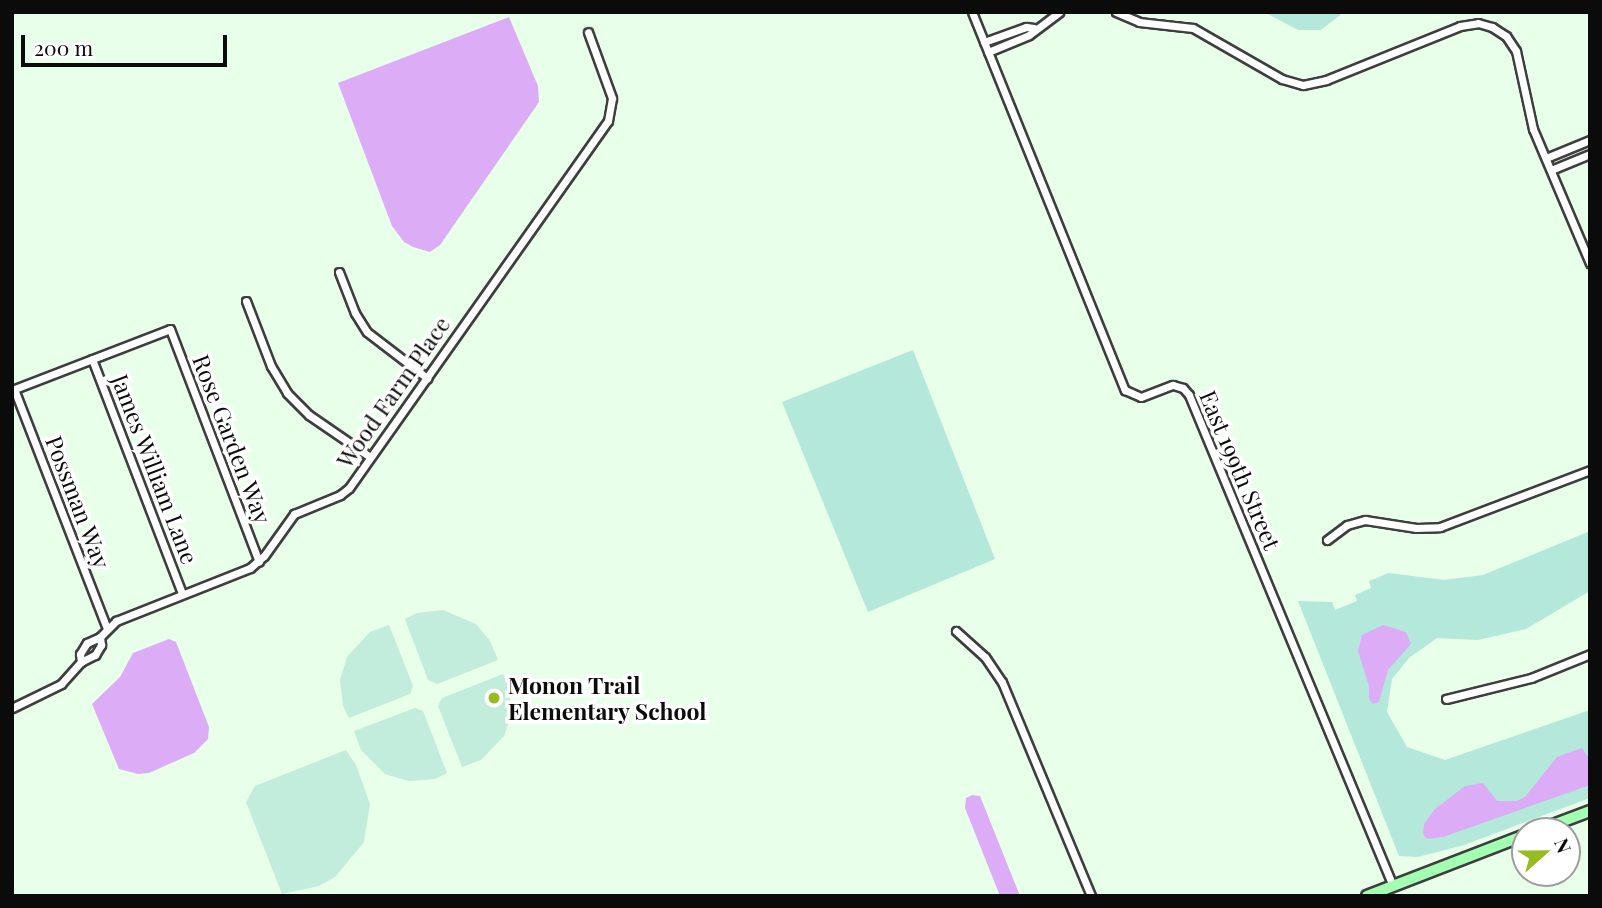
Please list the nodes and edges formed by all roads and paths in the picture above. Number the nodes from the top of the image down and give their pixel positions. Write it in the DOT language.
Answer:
graph roads {
  1 [pos="972,12"];
  2 [pos="1059,12"];
  3 [pos="1116,12"];
  4 [pos="1034,28"];
  5 [pos="588,32"];
  6 [pos="984,43"];
  7 [pos="988,52"];
  8 [pos="1590,140"];
  9 [pos="1590,154"];
  10 [pos="1546,158"];
  11 [pos="1551,170"];
  12 [pos="1590,263"];
  13 [pos="339,272"];
  14 [pos="246,301"];
  15 [pos="92,359"];
  16 [pos="427,378"];
  17 [pos="13,390"];
  18 [pos="370,457"];
  19 [pos="1590,470"];
  20 [pos="1327,540"];
  21 [pos="259,562"];
  22 [pos="181,593"];
  23 [pos="107,629"];
  24 [pos="956,631"];
  25 [pos="100,637"];
  26 [pos="1590,654"];
  27 [pos="81,662"];
  28 [pos="1446,699"];
  29 [pos="12,708"];
  30 [pos="1511,840"];
  31 [pos="1393,886"];
  32 [pos="1091,896"];
  33 [pos="1367,896"];
  1 -- 6 [label="street, East 199th Street"];
  2 -- 4 [label="street"];
  3 -- 10 [label="street"];
  4 -- 6 [label="street"];
  4 -- 7 [label="street"];
  5 -- 16 [label="street, Wood Farm Place"];
  6 -- 7 [label="street, East 199th Street"];
  7 -- 31 [label="street, East 199th Street"];
  8 -- 10 [label="street"];
  9 -- 11 [label="street"];
  10 -- 11 [label="street"];
  11 -- 12 [label="street"];
  13 -- 16 [label="street"];
  14 -- 18 [label="street"];
  15 -- 17 [label="street"];
  15 -- 21 [label="street, Rose Garden Way"];
  15 -- 22 [label="street, James William Lane"];
  16 -- 18 [label="street, Wood Farm Place"];
  17 -- 23 [label="street, Possman Way"];
  18 -- 21 [label="street, Wood Farm Place"];
  19 -- 20 [label="street"];
  21 -- 22 [label="street"];
  22 -- 23 [label="street"];
  23 -- 25 [label="street"];
  24 -- 32 [label="street"];
  25 -- 27 [label="street"];
  25 -- 27 [label="street"];
  26 -- 28 [label="street"];
  27 -- 29 [label="street"];
  30 -- 31 [label="street"];
  31 -- 33 [label="street"];
}
